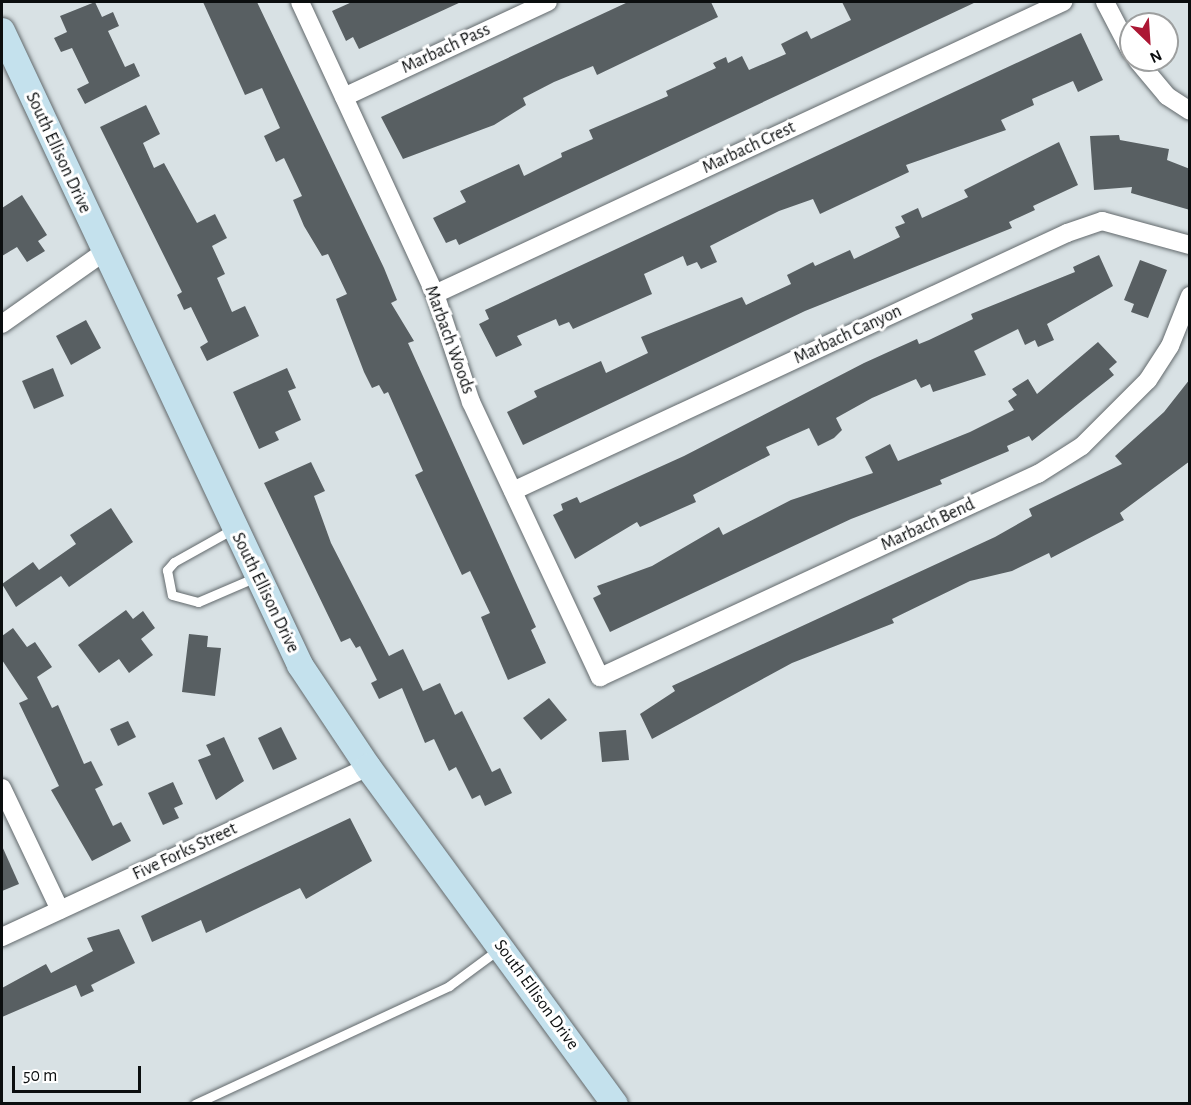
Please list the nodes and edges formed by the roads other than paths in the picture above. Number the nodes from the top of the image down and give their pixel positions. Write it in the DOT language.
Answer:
graph roads {
  1 [pos="300,2"];
  2 [pos="548,2"];
  3 [pos="1063,2"];
  4 [pos="1105,2"];
  5 [pos="1119,29"];
  6 [pos="2,31"];
  7 [pos="1147,72"];
  8 [pos="344,97"];
  9 [pos="1190,111"];
  10 [pos="1190,245"];
  11 [pos="104,252"];
  12 [pos="435,294"];
  13 [pos="1190,296"];
  14 [pos="2,324"];
  15 [pos="513,491"];
  16 [pos="233,529"];
  17 [pos="256,577"];
  18 [pos="600,677"];
  19 [pos="368,767"];
  20 [pos="2,788"];
  21 [pos="60,910"];
  22 [pos="2,937"];
  23 [pos="501,947"];
  24 [pos="195,1104"];
  25 [pos="615,1104"];
  1 -- 8 [label="street, Marbach Woods"];
  2 -- 8 [label="street, Marbach Pass"];
  3 -- 12 [label="street, Marbach Crest"];
  4 -- 5 [label="street"];
  6 -- 11 [label="street, South Ellison Drive"];
  7 -- 9 [label="street"];
  8 -- 12 [label="street, Marbach Woods"];
  10 -- 15 [label="street, Marbach Canyon"];
  11 -- 14 [label="street"];
  11 -- 16 [label="street, South Ellison Drive"];
  12 -- 15 [label="street, Marbach Woods"];
  13 -- 18 [label="street, Marbach Bend"];
  15 -- 18 [label="street, Marbach Woods"];
  16 -- 17 [label="street, South Ellison Drive"];
  16 -- 17 [label="lane"];
  17 -- 19 [label="street, South Ellison Drive"];
  19 -- 21 [label="street, Five Forks Street"];
  19 -- 23 [label="street, South Ellison Drive"];
  20 -- 21 [label="street"];
  21 -- 22 [label="street, Five Forks Street"];
  23 -- 24 [label="lane"];
  23 -- 25 [label="street, South Ellison Drive"];
}
